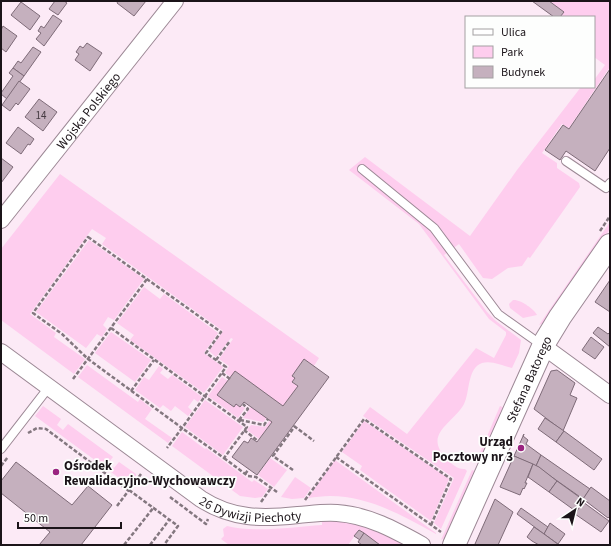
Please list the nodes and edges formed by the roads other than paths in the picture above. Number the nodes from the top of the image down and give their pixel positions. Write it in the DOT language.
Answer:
graph roads {
  1 [pos="175,1"];
  2 [pos="566,160"];
  3 [pos="362,169"];
  4 [pos="610,183"];
  5 [pos="1,220"];
  6 [pos="610,245"];
  7 [pos="543,346"];
  8 [pos="1,352"];
  9 [pos="49,387"];
  10 [pos="610,395"];
  11 [pos="1,449"];
  12 [pos="448,539"];
  13 [pos="422,545"];
  1 -- 5 [label="street, Wojska Polskiego"];
  2 -- 4 [label="lane"];
  3 -- 7 [label="lane"];
  6 -- 7 [label="street, Stefana Batorego"];
  7 -- 10 [label="street"];
  7 -- 12 [label="street, Stefana Batorego"];
  8 -- 9 [label="street, 26 Dywizji Piechoty"];
  9 -- 11 [label="lane"];
  9 -- 13 [label="street, 26 Dywizji Piechoty"];
}
